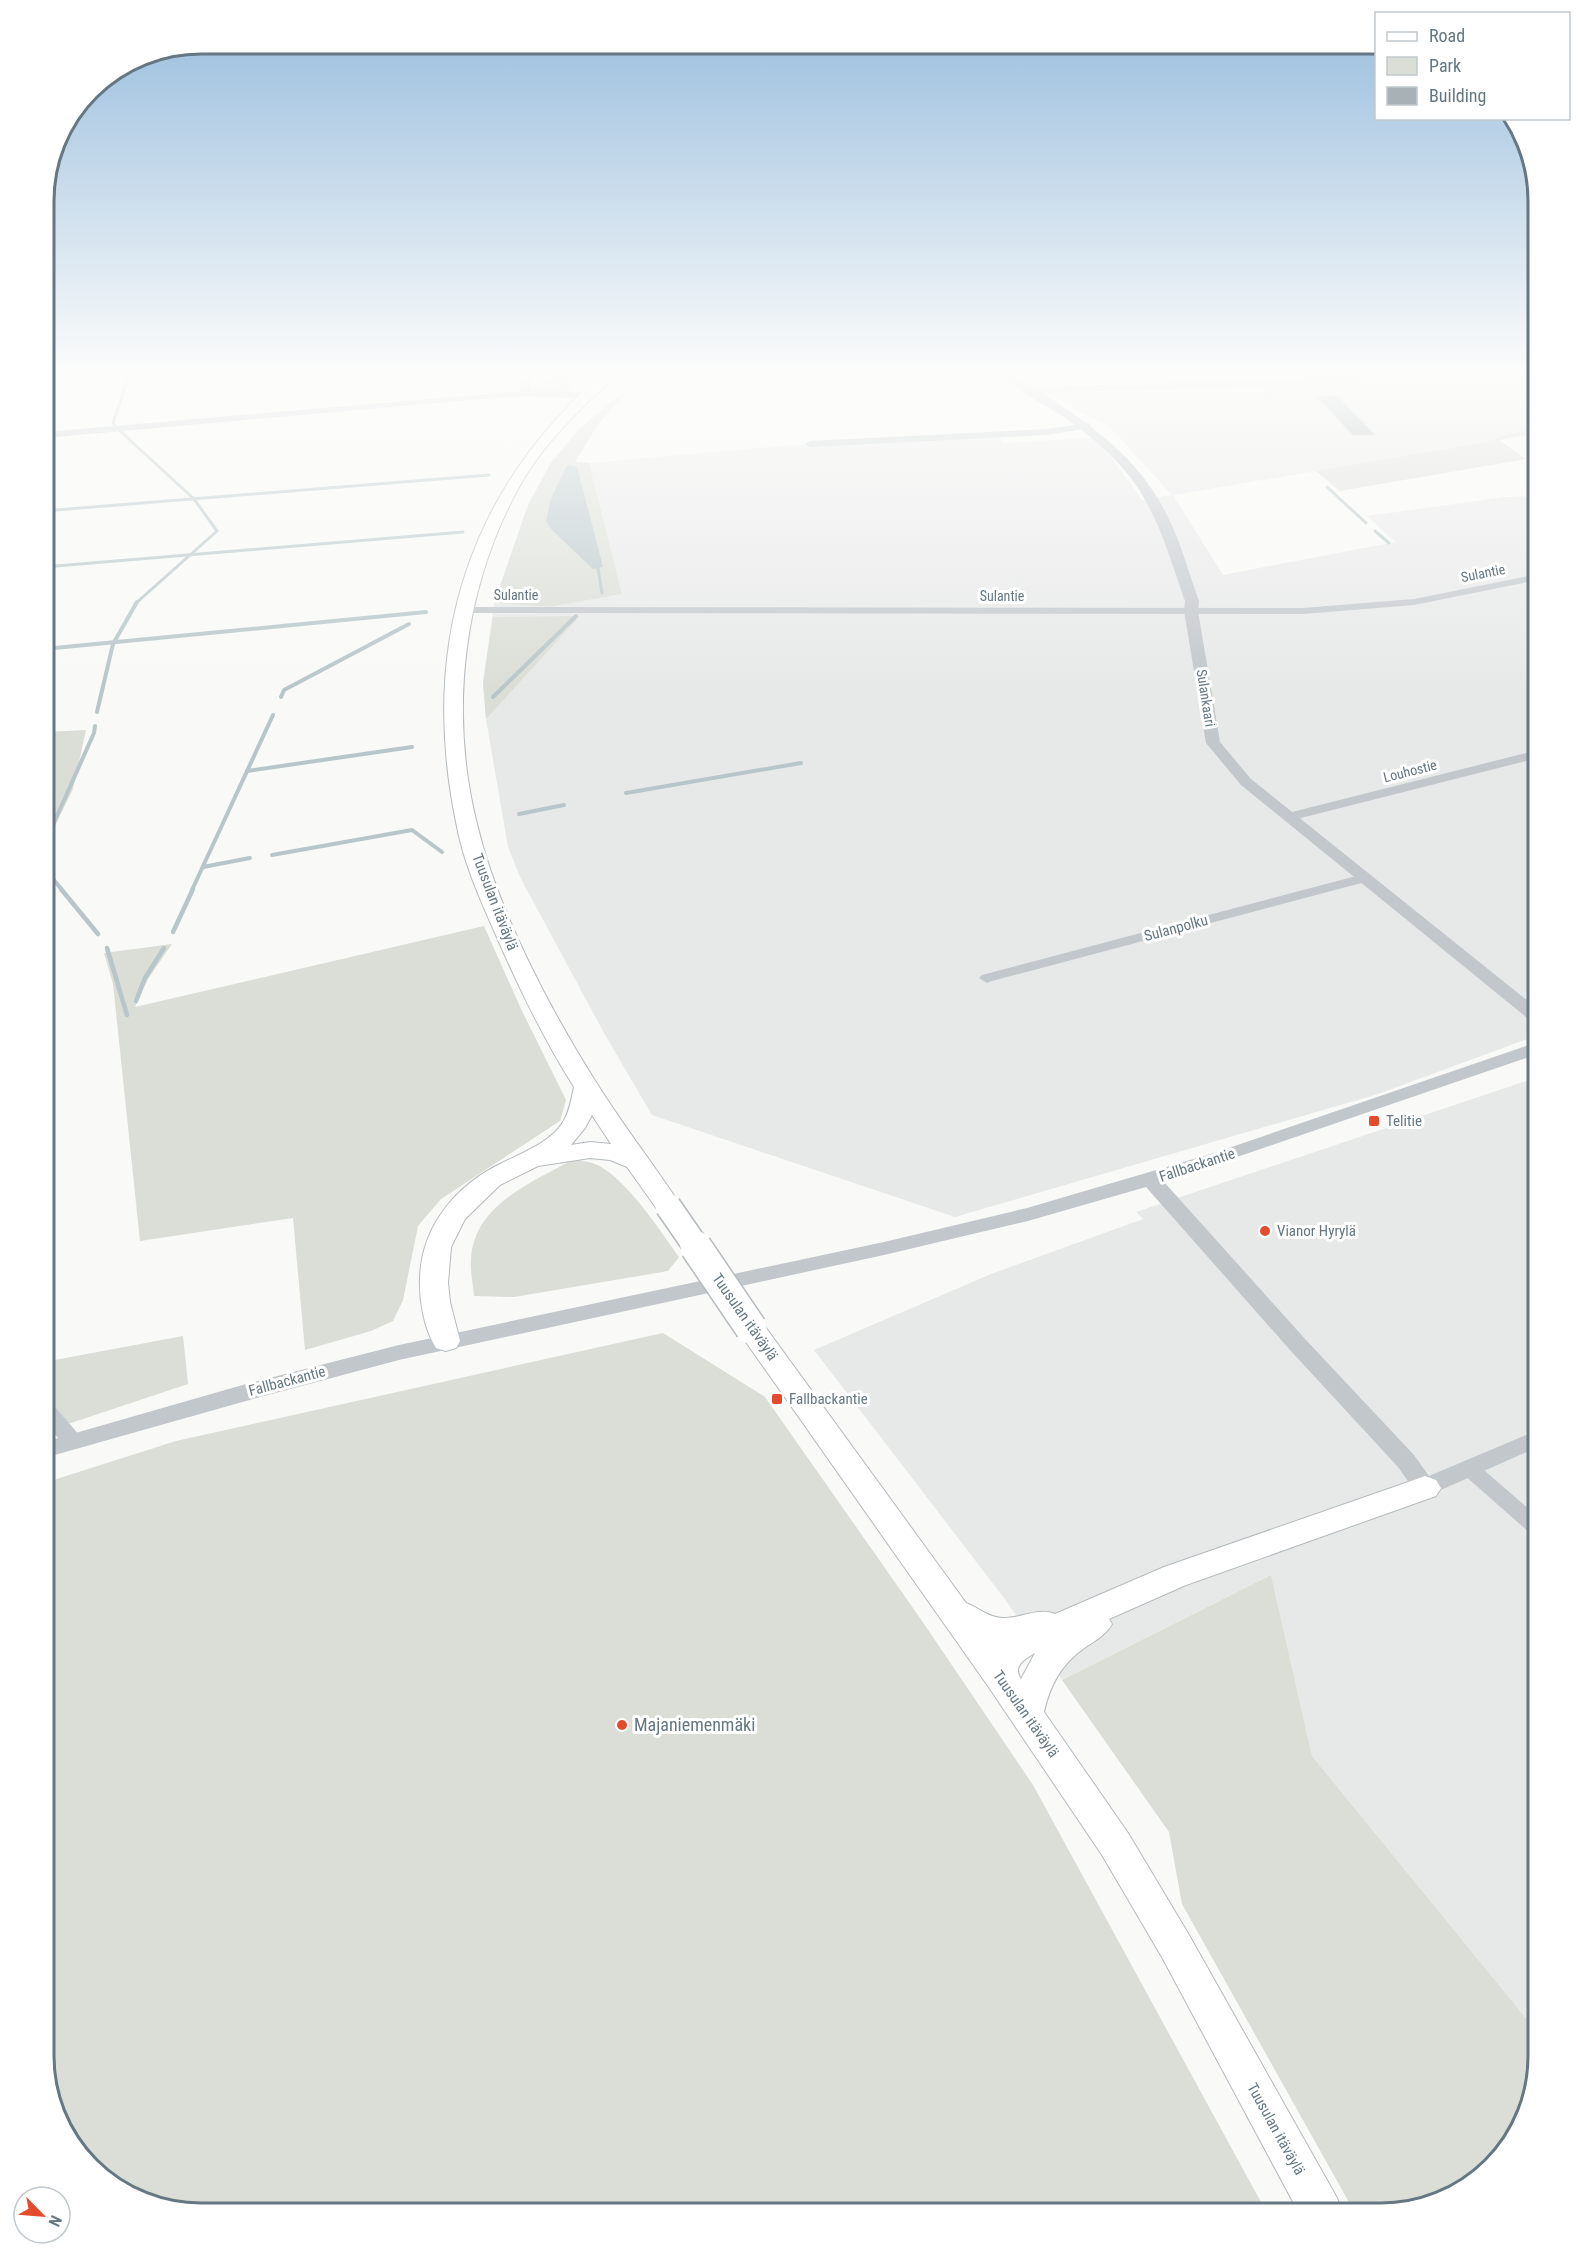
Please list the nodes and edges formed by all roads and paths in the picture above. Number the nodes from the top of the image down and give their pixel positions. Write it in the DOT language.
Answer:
graph roads {
  1 [pos="515,480"];
  2 [pos="1137,480"];
  3 [pos="1528,579"];
  4 [pos="463,610"];
  5 [pos="1191,611"];
  6 [pos="1528,757"];
  7 [pos="1289,817"];
  8 [pos="1364,878"];
  9 [pos="987,978"];
  10 [pos="1528,1009"];
  11 [pos="1528,1052"];
  12 [pos="586,1087"];
  13 [pos="530,1161"];
  14 [pos="638,1162"];
  15 [pos="1151,1180"];
  16 [pos="446,1341"];
  17 [pos="54,1419"];
  18 [pos="73,1442"];
  19 [pos="1528,1443"];
  20 [pos="54,1447"];
  21 [pos="1470,1469"];
  22 [pos="1425,1488"];
  23 [pos="1528,1519"];
  24 [pos="1215,1562"];
  25 [pos="952,1609"];
  26 [pos="1000,1676"];
  27 [pos="1026,1714"];
  28 [pos="1316,2203"];
  1 -- 4 [label="main road, Tuusulan itäväylä"];
  2 -- 5 [label="street, Sulankaari"];
  3 -- 5 [label="street, Sulantie"];
  4 -- 5 [label="street, Sulantie"];
  4 -- 12 [label="main road, Tuusulan itäväylä"];
  5 -- 7 [label="street, Sulankaari"];
  6 -- 7 [label="street, Louhostie"];
  7 -- 8 [label="street, Sulankaari"];
  8 -- 9 [label="street, Sulanpolku"];
  8 -- 10 [label="street, Sulankaari"];
  11 -- 15 [label="street, Fallbackantie"];
  12 -- 13 [label="main road"];
  12 -- 14 [label="main road, Tuusulan itäväylä"];
  13 -- 14 [label="main road"];
  13 -- 16 [label="main road"];
  14 -- 25 [label="main road, Tuusulan itäväylä, bridge"];
  15 -- 16 [label="street, Fallbackantie"];
  15 -- 22 [label="street"];
  16 -- 18 [label="street, Fallbackantie"];
  17 -- 18 [label="street"];
  18 -- 20 [label="street, Fallbackantie"];
  19 -- 21 [label="street"];
  21 -- 22 [label="street"];
  21 -- 23 [label="street"];
  22 -- 24 [label="main road"];
  24 -- 25 [label="main road"];
  24 -- 26 [label="main road"];
  24 -- 27 [label="main road"];
  25 -- 26 [label="main road, Tuusulan itäväylä"];
  26 -- 27 [label="main road, Tuusulan itäväylä"];
  27 -- 28 [label="main road, Tuusulan itäväylä"];
}
